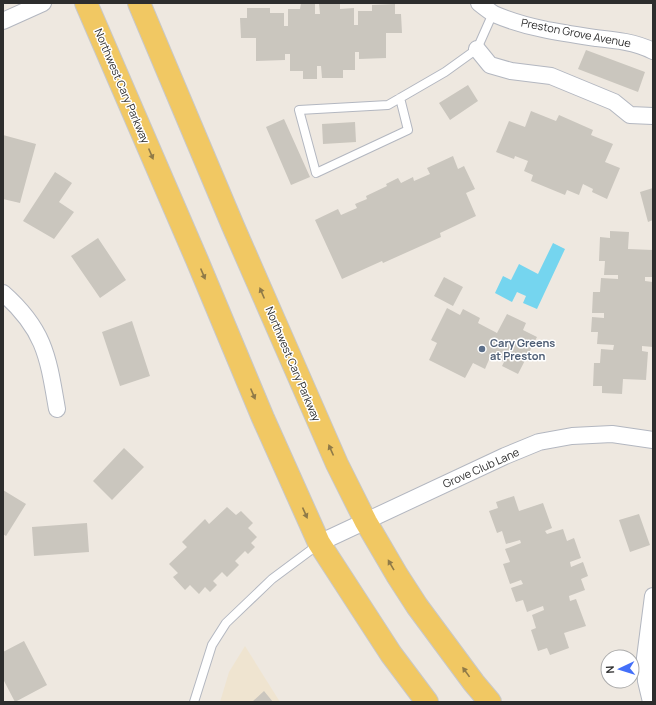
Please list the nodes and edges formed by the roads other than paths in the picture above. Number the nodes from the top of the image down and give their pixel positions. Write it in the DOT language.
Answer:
graph roads {
  1 [pos="44,3"];
  2 [pos="86,3"];
  3 [pos="139,3"];
  4 [pos="479,3"];
  5 [pos="493,13"];
  6 [pos="3,21"];
  7 [pos="477,49"];
  8 [pos="653,51"];
  9 [pos="400,98"];
  10 [pos="653,116"];
  11 [pos="3,294"];
  12 [pos="57,409"];
  13 [pos="653,440"];
  14 [pos="366,522"];
  15 [pos="319,543"];
  16 [pos="653,596"];
  17 [pos="194,702"];
  18 [pos="427,702"];
  19 [pos="490,702"];
  20 [pos="651,702"];
  1 -- 6 [label="street"];
  2 -- 15 [label="main road, Northwest Cary Parkway, one-way"];
  14 -- 3 [label="main road, Northwest Cary Parkway, one-way"];
  4 -- 5 [label="street, Preston Grove Avenue"];
  5 -- 7 [label="lane"];
  5 -- 8 [label="street, Preston Grove Avenue"];
  7 -- 9 [label="lane"];
  7 -- 10 [label="street"];
  9 -- 9 [label="lane"];
  11 -- 12 [label="street"];
  13 -- 14 [label="street, Grove Club Lane"];
  14 -- 15 [label="street, Grove Club Lane"];
  19 -- 14 [label="main road, Northwest Cary Parkway, one-way"];
  15 -- 17 [label="lane"];
  15 -- 18 [label="main road, Northwest Cary Parkway"];
  16 -- 20 [label="street"];
}
